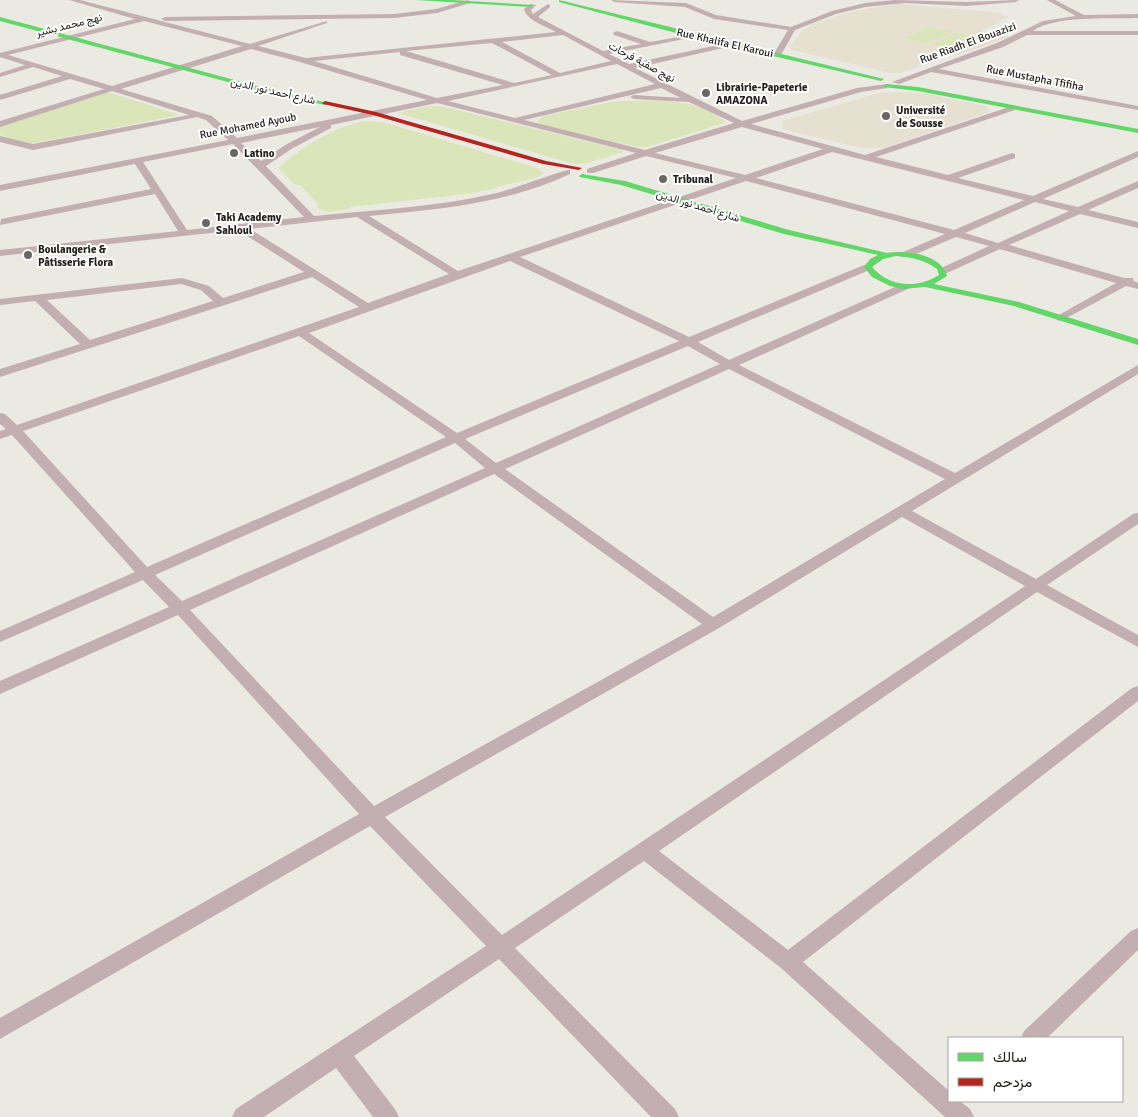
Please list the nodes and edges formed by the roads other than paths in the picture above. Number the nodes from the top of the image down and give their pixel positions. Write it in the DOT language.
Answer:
graph roads {
  1 [pos="72,0"];
  2 [pos="418,0"];
  3 [pos="614,0"];
  4 [pos="1016,0"];
  5 [pos="1050,0"];
  6 [pos="87,1"];
  7 [pos="905,1"];
  8 [pos="468,2"];
  9 [pos="489,3"];
  10 [pos="555,3"];
  11 [pos="530,7"];
  12 [pos="1138,16"];
  13 [pos="1083,17"];
  14 [pos="339,18"];
  15 [pos="0,19"];
  16 [pos="144,19"];
  17 [pos="792,30"];
  18 [pos="566,33"];
  19 [pos="616,33"];
  20 [pos="1026,33"];
  21 [pos="1138,33"];
  22 [pos="695,36"];
  23 [pos="69,37"];
  24 [pos="493,40"];
  25 [pos="729,44"];
  26 [pos="648,45"];
  27 [pos="252,47"];
  28 [pos="395,51"];
  29 [pos="603,53"];
  30 [pos="0,55"];
  31 [pos="777,55"];
  32 [pos="303,60"];
  33 [pos="618,62"];
  34 [pos="33,65"];
  35 [pos="179,67"];
  36 [pos="628,67"];
  37 [pos="928,69"];
  38 [pos="0,75"];
  39 [pos="559,75"];
  40 [pos="67,76"];
  41 [pos="884,82"];
  42 [pos="662,85"];
  43 [pos="512,86"];
  44 [pos="108,88"];
  45 [pos="622,96"];
  46 [pos="0,98"];
  47 [pos="437,101"];
  48 [pos="692,101"];
  49 [pos="1012,108"];
  50 [pos="1138,108"];
  51 [pos="374,113"];
  52 [pos="198,115"];
  53 [pos="340,119"];
  54 [pos="515,120"];
  55 [pos="0,124"];
  56 [pos="742,124"];
  57 [pos="1098,124"];
  58 [pos="1138,131"];
  59 [pos="1138,136"];
  60 [pos="0,139"];
  61 [pos="234,140"];
  62 [pos="832,150"];
  63 [pos="645,153"];
  64 [pos="1138,154"];
  65 [pos="1012,156"];
  66 [pos="867,157"];
  67 [pos="138,160"];
  68 [pos="545,162"];
  69 [pos="260,166"];
  70 [pos="567,172"];
  71 [pos="582,172"];
  72 [pos="746,178"];
  73 [pos="948,178"];
  74 [pos="548,180"];
  75 [pos="1138,184"];
  76 [pos="0,188"];
  77 [pos="157,191"];
  78 [pos="1035,200"];
  79 [pos="680,201"];
  80 [pos="1081,211"];
  81 [pos="360,215"];
  82 [pos="310,220"];
  83 [pos="1,222"];
  84 [pos="1138,225"];
  85 [pos="240,227"];
  86 [pos="782,231"];
  87 [pos="184,233"];
  88 [pos="954,233"];
  89 [pos="1000,246"];
  90 [pos="0,253"];
  91 [pos="887,255"];
  92 [pos="905,255"];
  93 [pos="513,258"];
  94 [pos="868,265"];
  95 [pos="313,273"];
  96 [pos="943,273"];
  97 [pos="1138,275"];
  98 [pos="457,276"];
  99 [pos="1126,282"];
  100 [pos="927,285"];
  101 [pos="906,286"];
  102 [pos="1138,286"];
  103 [pos="37,297"];
  104 [pos="0,302"];
  105 [pos="220,302"];
  106 [pos="1016,304"];
  107 [pos="368,308"];
  108 [pos="1060,318"];
  109 [pos="300,332"];
  110 [pos="688,341"];
  111 [pos="1138,342"];
  112 [pos="87,344"];
  113 [pos="728,364"];
  114 [pos="1138,370"];
  115 [pos="0,373"];
  116 [pos="0,417"];
  117 [pos="7,433"];
  118 [pos="456,438"];
  119 [pos="495,469"];
  120 [pos="955,478"];
  121 [pos="900,510"];
  122 [pos="1138,517"];
  123 [pos="146,575"];
  124 [pos="1036,586"];
  125 [pos="180,608"];
  126 [pos="712,624"];
  127 [pos="0,638"];
  128 [pos="1138,642"];
  129 [pos="0,688"];
  130 [pos="1138,692"];
  131 [pos="372,816"];
  132 [pos="644,850"];
  133 [pos="1138,937"];
  134 [pos="501,947"];
  135 [pos="788,962"];
  136 [pos="0,1029"];
  137 [pos="1033,1037"];
  138 [pos="339,1054"];
  139 [pos="948,1099"];
  140 [pos="244,1117"];
  141 [pos="387,1117"];
  142 [pos="667,1117"];
  1 -- 6 [label="street"];
  2 -- 8 [label="street"];
  3 -- 17 [label="street"];
  4 -- 7 [label="street"];
  5 -- 13 [label="street"];
  6 -- 16 [label="street"];
  7 -- 17 [label="street"];
  8 -- 9 [label="street"];
  8 -- 14 [label="street"];
  9 -- 11 [label="street"];
  9 -- 11 [label="street"];
  10 -- 11 [label="street, Rue Khalifa El Karoui"];
  10 -- 22 [label="street, Rue Khalifa El Karoui"];
  11 -- 18 [label="street, نهج صفية فرحات"];
  12 -- 13 [label="street, Rue Riadh El Bouazizi"];
  13 -- 20 [label="street, Rue Riadh El Bouazizi"];
  14 -- 16 [label="street"];
  14 -- 27 [label="street"];
  15 -- 23 [label="street, شارع أحمد نور الدين"];
  16 -- 23 [label="street, نهج محمد بشير"];
  16 -- 27 [label="street"];
  17 -- 31 [label="street"];
  18 -- 24 [label="street"];
  18 -- 29 [label="street, نهج صفية فرحات"];
  19 -- 26 [label="street"];
  20 -- 21 [label="street"];
  20 -- 37 [label="street, Rue Riadh El Bouazizi"];
  22 -- 25 [label="street, Rue Khalifa El Karoui"];
  22 -- 26 [label="street"];
  23 -- 30 [label="street, نهج محمد بشير"];
  23 -- 35 [label="street, شارع أحمد نور الدين"];
  24 -- 28 [label="street"];
  24 -- 39 [label="street"];
  25 -- 31 [label="street, Rue Khalifa El Karoui"];
  25 -- 36 [label="street"];
  26 -- 29 [label="street"];
  27 -- 32 [label="street"];
  27 -- 35 [label="street"];
  28 -- 32 [label="street"];
  28 -- 43 [label="street"];
  29 -- 33 [label="street, نهج صفية فرحات"];
  30 -- 34 [label="street"];
  31 -- 41 [label="street, Rue Khalifa El Karoui"];
  32 -- 47 [label="street"];
  33 -- 36 [label="street, نهج صفية فرحات"];
  33 -- 39 [label="street, Rue Mohamed Ayoub"];
  34 -- 38 [label="street"];
  34 -- 40 [label="street"];
  35 -- 44 [label="street"];
  35 -- 51 [label="street, شارع أحمد نور الدين"];
  36 -- 42 [label="street, نهج صفية فرحات"];
  37 -- 41 [label="street, Rue Riadh El Bouazizi"];
  37 -- 50 [label="street, Rue Mustapha Tfifiha"];
  39 -- 43 [label="street, Rue Mohamed Ayoub"];
  40 -- 44 [label="street"];
  40 -- 46 [label="street"];
  41 -- 49 [label="street, Rue Khalifa El Karoui"];
  41 -- 56 [label="street, Rue Riadh El Bouazizi"];
  42 -- 45 [label="street"];
  42 -- 48 [label="street, نهج صفية فرحات"];
  43 -- 47 [label="street, Rue Mohamed Ayoub"];
  44 -- 52 [label="street"];
  44 -- 55 [label="street"];
  45 -- 48 [label="street"];
  45 -- 54 [label="street"];
  47 -- 51 [label="street, Rue Mohamed Ayoub"];
  47 -- 54 [label="street"];
  48 -- 56 [label="street, نهج صفية فرحات"];
  49 -- 57 [label="street, Rue Khalifa El Karoui"];
  49 -- 66 [label="street"];
  51 -- 53 [label="street, Rue Mohamed Ayoub"];
  51 -- 68 [label="street, شارع أحمد نور الدين"];
  52 -- 60 [label="street"];
  52 -- 61 [label="street"];
  53 -- 61 [label="street, Rue Mohamed Ayoub"];
  53 -- 69 [label="street"];
  54 -- 63 [label="street"];
  56 -- 62 [label="street, نهج صفية فرحات"];
  56 -- 63 [label="street, Rue Riadh El Bouazizi"];
  57 -- 58 [label="street, Rue Khalifa El Karoui"];
  57 -- 59 [label="street, Rue Khalifa El Karoui"];
  61 -- 67 [label="street, Rue Mohamed Ayoub"];
  61 -- 69 [label="street"];
  62 -- 66 [label="street, نهج صفية فرحات"];
  62 -- 72 [label="street"];
  63 -- 71 [label="street, Rue Riadh El Bouazizi"];
  63 -- 72 [label="street"];
  64 -- 78 [label="street"];
  65 -- 73 [label="street"];
  66 -- 73 [label="street, نهج صفية فرحات"];
  67 -- 76 [label="street, Rue Mohamed Ayoub"];
  67 -- 77 [label="street"];
  68 -- 70 [label="street, شارع أحمد نور الدين"];
  68 -- 71 [label="street, شارع أحمد نور الدين"];
  69 -- 82 [label="street"];
  70 -- 71 [label="street, شارع أحمد نور الدين"];
  70 -- 74 [label="street"];
  71 -- 74 [label="street, Rue Riadh El Bouazizi"];
  71 -- 79 [label="street, شارع أحمد نور الدين"];
  72 -- 79 [label="street"];
  72 -- 88 [label="street"];
  73 -- 78 [label="street, نهج صفية فرحات"];
  74 -- 81 [label="street"];
  75 -- 80 [label="street"];
  77 -- 83 [label="street"];
  77 -- 87 [label="street"];
  78 -- 80 [label="street, نهج صفية فرحات"];
  78 -- 88 [label="street"];
  79 -- 86 [label="street, شارع أحمد نور الدين"];
  79 -- 93 [label="street"];
  80 -- 84 [label="street, نهج صفية فرحات"];
  80 -- 89 [label="street"];
  81 -- 82 [label="street"];
  81 -- 98 [label="street"];
  82 -- 85 [label="street"];
  85 -- 87 [label="street"];
  85 -- 95 [label="street"];
  86 -- 91 [label="street"];
  86 -- 94 [label="street"];
  87 -- 90 [label="street"];
  88 -- 89 [label="street"];
  88 -- 92 [label="street"];
  89 -- 96 [label="street"];
  89 -- 99 [label="street"];
  91 -- 92 [label="street"];
  91 -- 94 [label="street"];
  92 -- 96 [label="street"];
  93 -- 98 [label="street"];
  93 -- 110 [label="street"];
  94 -- 101 [label="street"];
  94 -- 110 [label="street"];
  95 -- 105 [label="street"];
  95 -- 107 [label="street"];
  96 -- 100 [label="street"];
  96 -- 106 [label="street"];
  97 -- 99 [label="street"];
  98 -- 107 [label="street"];
  99 -- 102 [label="street"];
  99 -- 108 [label="street"];
  100 -- 101 [label="street"];
  100 -- 106 [label="street"];
  101 -- 113 [label="street"];
  103 -- 104 [label="street"];
  103 -- 105 [label="street"];
  103 -- 112 [label="street"];
  105 -- 112 [label="street"];
  106 -- 108 [label="street"];
  107 -- 109 [label="street"];
  108 -- 111 [label="street"];
  109 -- 117 [label="street"];
  109 -- 118 [label="street"];
  110 -- 113 [label="street"];
  110 -- 118 [label="street"];
  112 -- 115 [label="street"];
  113 -- 119 [label="street"];
  113 -- 120 [label="street"];
  114 -- 120 [label="street"];
  116 -- 117 [label="street"];
  117 -- 123 [label="street"];
  118 -- 119 [label="street"];
  118 -- 123 [label="street"];
  119 -- 125 [label="street"];
  119 -- 126 [label="street"];
  120 -- 121 [label="street"];
  121 -- 124 [label="street"];
  121 -- 126 [label="street"];
  122 -- 124 [label="street"];
  123 -- 125 [label="street"];
  123 -- 127 [label="street"];
  124 -- 128 [label="street"];
  124 -- 132 [label="street"];
  125 -- 129 [label="street"];
  125 -- 131 [label="street"];
  126 -- 131 [label="street"];
  130 -- 135 [label="street"];
  131 -- 134 [label="street"];
  131 -- 136 [label="street"];
  132 -- 134 [label="street"];
  132 -- 135 [label="street"];
  133 -- 137 [label="street"];
  134 -- 138 [label="street"];
  134 -- 142 [label="street"];
  135 -- 139 [label="street"];
  138 -- 140 [label="street"];
  138 -- 141 [label="street"];
}
